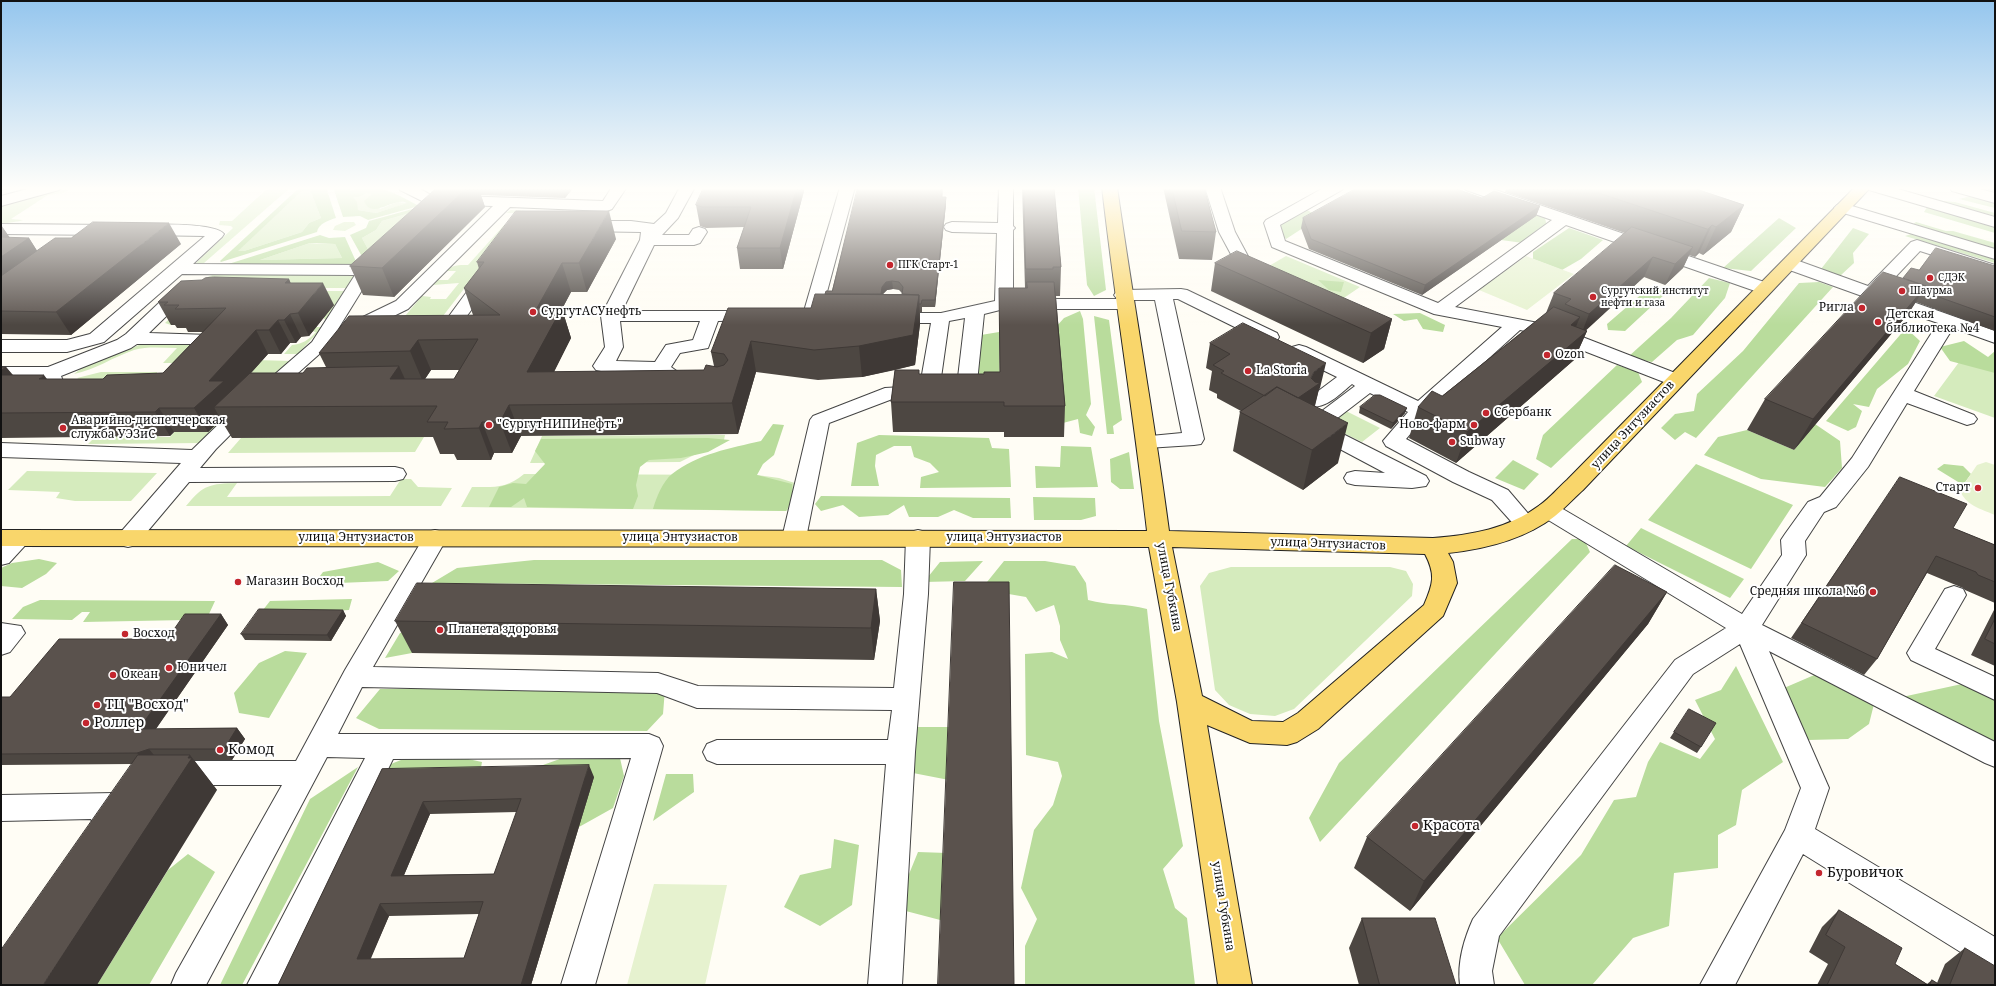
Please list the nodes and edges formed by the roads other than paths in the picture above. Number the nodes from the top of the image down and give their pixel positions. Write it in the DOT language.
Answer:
graph roads {
  1 [pos="92,233"];
  2 [pos="215,233"];
  3 [pos="475,233"];
  4 [pos="649,233"];
  5 [pos="655,233"];
  6 [pos="698,233"];
  7 [pos="835,233"];
  8 [pos="1007,233"];
  9 [pos="1115,233"];
  10 [pos="1228,233"];
  11 [pos="1275,233"];
  12 [pos="1545,233"];
  13 [pos="1605,233"];
  14 [pos="1819,233"];
  15 [pos="1925,233"];
  16 [pos="648,240"];
  17 [pos="73,247"];
  18 [pos="1995,254"];
  19 [pos="1790,264"];
  20 [pos="494,267"];
  21 [pos="178,270"];
  22 [pos="204,270"];
  23 [pos="1995,270"];
  24 [pos="1221,272"];
  25 [pos="1764,288"];
  26 [pos="1870,294"];
  27 [pos="1163,295"];
  28 [pos="1123,300"];
  29 [pos="1004,304"];
  30 [pos="1440,310"];
  31 [pos="885,312"];
  32 [pos="975,312"];
  33 [pos="610,316"];
  34 [pos="773,316"];
  35 [pos="711,317"];
  36 [pos="811,317"];
  37 [pos="941,318"];
  38 [pos="1948,322"];
  39 [pos="1515,325"];
  40 [pos="424,331"];
  41 [pos="386,332"];
  42 [pos="1995,337"];
  43 [pos="133,338"];
  44 [pos="319,345"];
  45 [pos="1,346"];
  46 [pos="661,368"];
  47 [pos="185,370"];
  48 [pos="50,372"];
  49 [pos="1,373"];
  50 [pos="1360,380"];
  51 [pos="1676,380"];
  52 [pos="92,387"];
  53 [pos="708,388"];
  54 [pos="290,391"];
  55 [pos="267,392"];
  56 [pos="929,392"];
  57 [pos="1903,394"];
  58 [pos="1316,402"];
  59 [pos="1420,410"];
  60 [pos="1967,419"];
  61 [pos="1147,442"];
  62 [pos="1,450"];
  63 [pos="199,456"];
  64 [pos="395,474"];
  65 [pos="183,475"];
  66 [pos="1461,477"];
  67 [pos="1354,478"];
  68 [pos="1418,481"];
  69 [pos="1548,510"];
  70 [pos="1526,524"];
  71 [pos="10,538"];
  72 [pos="435,538"];
  73 [pos="794,538"];
  74 [pos="918,538"];
  75 [pos="1160,538"];
  76 [pos="128,539"];
  77 [pos="1433,546"];
  78 [pos="1,557"];
  79 [pos="1954,595"];
  80 [pos="1746,628"];
  81 [pos="1,632"];
  82 [pos="1,646"];
  83 [pos="354,677"];
  84 [pos="1995,689"];
  85 [pos="906,699"];
  86 [pos="1190,702"];
  87 [pos="320,745"];
  88 [pos="385,747"];
  89 [pos="717,752"];
  90 [pos="901,752"];
  91 [pos="1995,755"];
  92 [pos="304,773"];
  93 [pos="133,792"];
  94 [pos="1,808"];
  95 [pos="1798,835"];
  96 [pos="88,845"];
  97 [pos="1995,955"];
  98 [pos="188,985"];
  99 [pos="264,985"];
  100 [pos="578,985"];
  101 [pos="885,985"];
  102 [pos="1235,985"];
  103 [pos="1477,985"];
  104 [pos="1717,985"];
  1 -- 17 [label="street"];
  2 -- 21 [label="street"];
  3 -- 44 [label="street"];
  4 -- 16 [label="street"];
  5 -- 16 [label="street"];
  6 -- 16 [label="street"];
  7 -- 36 [label="street"];
  8 -- 29 [label="street"];
  9 -- 28 [label="main road, улица Губкина"];
  10 -- 24 [label="street"];
  11 -- 30 [label="street"];
  12 -- 30 [label="street"];
  13 -- 25 [label="street"];
  14 -- 19 [label="main road, улица Энтузиастов"];
  15 -- 18 [label="street"];
  16 -- 33 [label="street"];
  19 -- 25 [label="main road, улица Энтузиастов"];
  19 -- 26 [label="street"];
  20 -- 40 [label="street"];
  21 -- 22 [label="street"];
  21 -- 45 [label="street"];
  22 -- 43 [label="street"];
  22 -- 44 [label="street"];
  23 -- 26 [label="street"];
  25 -- 51 [label="main road, улица Энтузиастов"];
  26 -- 38 [label="street"];
  27 -- 28 [label="street"];
  27 -- 50 [label="street"];
  27 -- 61 [label="street"];
  28 -- 29 [label="street"];
  28 -- 61 [label="main road, улица Губкина"];
  29 -- 32 [label="street"];
  30 -- 39 [label="street"];
  31 -- 37 [label="street"];
  32 -- 37 [label="street"];
  32 -- 56 [label="street"];
  33 -- 35 [label="street"];
  33 -- 46 [label="street"];
  34 -- 35 [label="street"];
  35 -- 46 [label="street"];
  37 -- 56 [label="street"];
  38 -- 42 [label="street"];
  38 -- 57 [label="street"];
  39 -- 51 [label="street"];
  39 -- 59 [label="street"];
  41 -- 44 [label="street"];
  43 -- 47 [label="street"];
  43 -- 48 [label="street"];
  44 -- 55 [label="street"];
  46 -- 53 [label="street"];
  48 -- 49 [label="street"];
  48 -- 52 [label="street"];
  50 -- 58 [label="street"];
  50 -- 59 [label="street"];
  50 -- 68 [label="street"];
  51 -- 69 [label="main road, улица Энтузиастов"];
  54 -- 55 [label="street"];
  55 -- 63 [label="street"];
  56 -- 73 [label="street"];
  57 -- 60 [label="street"];
  57 -- 80 [label="street"];
  59 -- 66 [label="street"];
  61 -- 75 [label="main road, улица Губкина"];
  62 -- 63 [label="street"];
  63 -- 65 [label="street"];
  64 -- 65 [label="street"];
  65 -- 76 [label="street"];
  66 -- 68 [label="street"];
  66 -- 70 [label="street"];
  67 -- 68 [label="street"];
  69 -- 70 [label="main road, улица Энтузиастов"];
  69 -- 80 [label="street"];
  70 -- 77 [label="main road, улица Энтузиастов"];
  71 -- 76 [label="main road, улица Энтузиастов"];
  71 -- 78 [label="street"];
  72 -- 73 [label="main road, улица Энтузиастов"];
  72 -- 76 [label="main road, улица Энтузиастов"];
  72 -- 83 [label="street"];
  73 -- 74 [label="main road, улица Энтузиастов"];
  74 -- 75 [label="main road, улица Энтузиастов"];
  74 -- 85 [label="street"];
  75 -- 77 [label="main road, улица Энтузиастов"];
  75 -- 86 [label="main road, улица Губкина"];
  77 -- 86 [label="main road"];
  79 -- 84 [label="street"];
  80 -- 91 [label="street"];
  80 -- 95 [label="street"];
  80 -- 103 [label="street"];
  81 -- 82 [label="street"];
  83 -- 85 [label="street"];
  83 -- 87 [label="street"];
  85 -- 90 [label="street"];
  86 -- 102 [label="main road, улица Губкина"];
  87 -- 88 [label="street"];
  87 -- 92 [label="street"];
  88 -- 99 [label="street"];
  88 -- 100 [label="street"];
  89 -- 90 [label="street"];
  90 -- 101 [label="street"];
  92 -- 93 [label="street"];
  92 -- 98 [label="street"];
  93 -- 94 [label="street"];
  93 -- 96 [label="street"];
  95 -- 97 [label="street"];
  95 -- 104 [label="street"];
}
